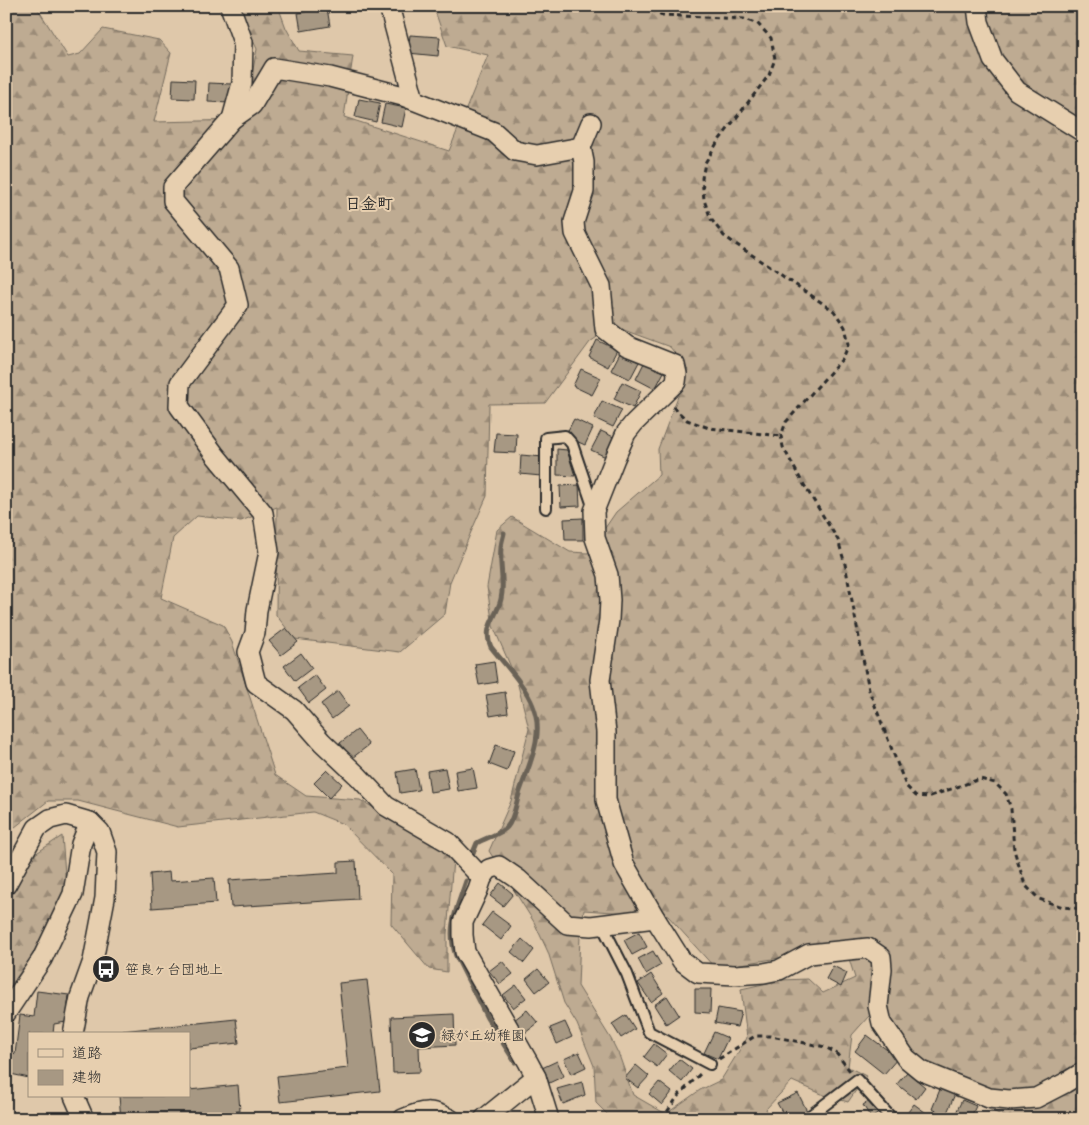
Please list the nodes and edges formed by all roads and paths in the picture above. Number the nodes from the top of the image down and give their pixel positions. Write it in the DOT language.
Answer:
graph roads {
  1 [pos="230,6"];
  2 [pos="389,6"];
  3 [pos="643,6"];
  4 [pos="977,6"];
  5 [pos="414,100"];
  6 [pos="232,119"];
  7 [pos="592,123"];
  8 [pos="1083,132"];
  9 [pos="582,147"];
  10 [pos="661,396"];
  11 [pos="781,436"];
  12 [pos="546,508"];
  13 [pos="594,512"];
  14 [pos="90,822"];
  15 [pos="482,878"];
  16 [pos="6,885"];
  17 [pos="1083,909"];
  18 [pos="655,918"];
  19 [pos="602,925"];
  20 [pos="6,1013"];
  21 [pos="72,1032"];
  22 [pos="710,1064"];
  23 [pos="1083,1072"];
  24 [pos="536,1077"];
  25 [pos="856,1080"];
  26 [pos="75,1098"];
  27 [pos="84,1119"];
  28 [pos="403,1119"];
  29 [pos="450,1119"];
  30 [pos="484,1119"];
  31 [pos="549,1119"];
  32 [pos="662,1119"];
  33 [pos="806,1119"];
  34 [pos="892,1119"];
  1 -- 6 [label="street"];
  2 -- 5 [label="street"];
  3 -- 11 [label="path"];
  4 -- 8 [label="street"];
  5 -- 6 [label="street"];
  5 -- 9 [label="street"];
  6 -- 15 [label="street"];
  7 -- 9 [label="street"];
  9 -- 10 [label="street"];
  10 -- 11 [label="path"];
  10 -- 13 [label="street"];
  11 -- 17 [label="path"];
  12 -- 13 [label="lane"];
  13 -- 18 [label="street"];
  14 -- 16 [label="street"];
  14 -- 20 [label="street"];
  14 -- 21 [label="street"];
  15 -- 19 [label="street"];
  15 -- 24 [label="street"];
  18 -- 19 [label="street"];
  18 -- 23 [label="street"];
  19 -- 22 [label="lane"];
  22 -- 25 [label="path"];
  22 -- 32 [label="path"];
  24 -- 30 [label="street"];
  24 -- 31 [label="street"];
  25 -- 33 [label="lane"];
  25 -- 34 [label="lane"];
  26 -- 27 [label="street"];
  28 -- 29 [label="street"];
}
